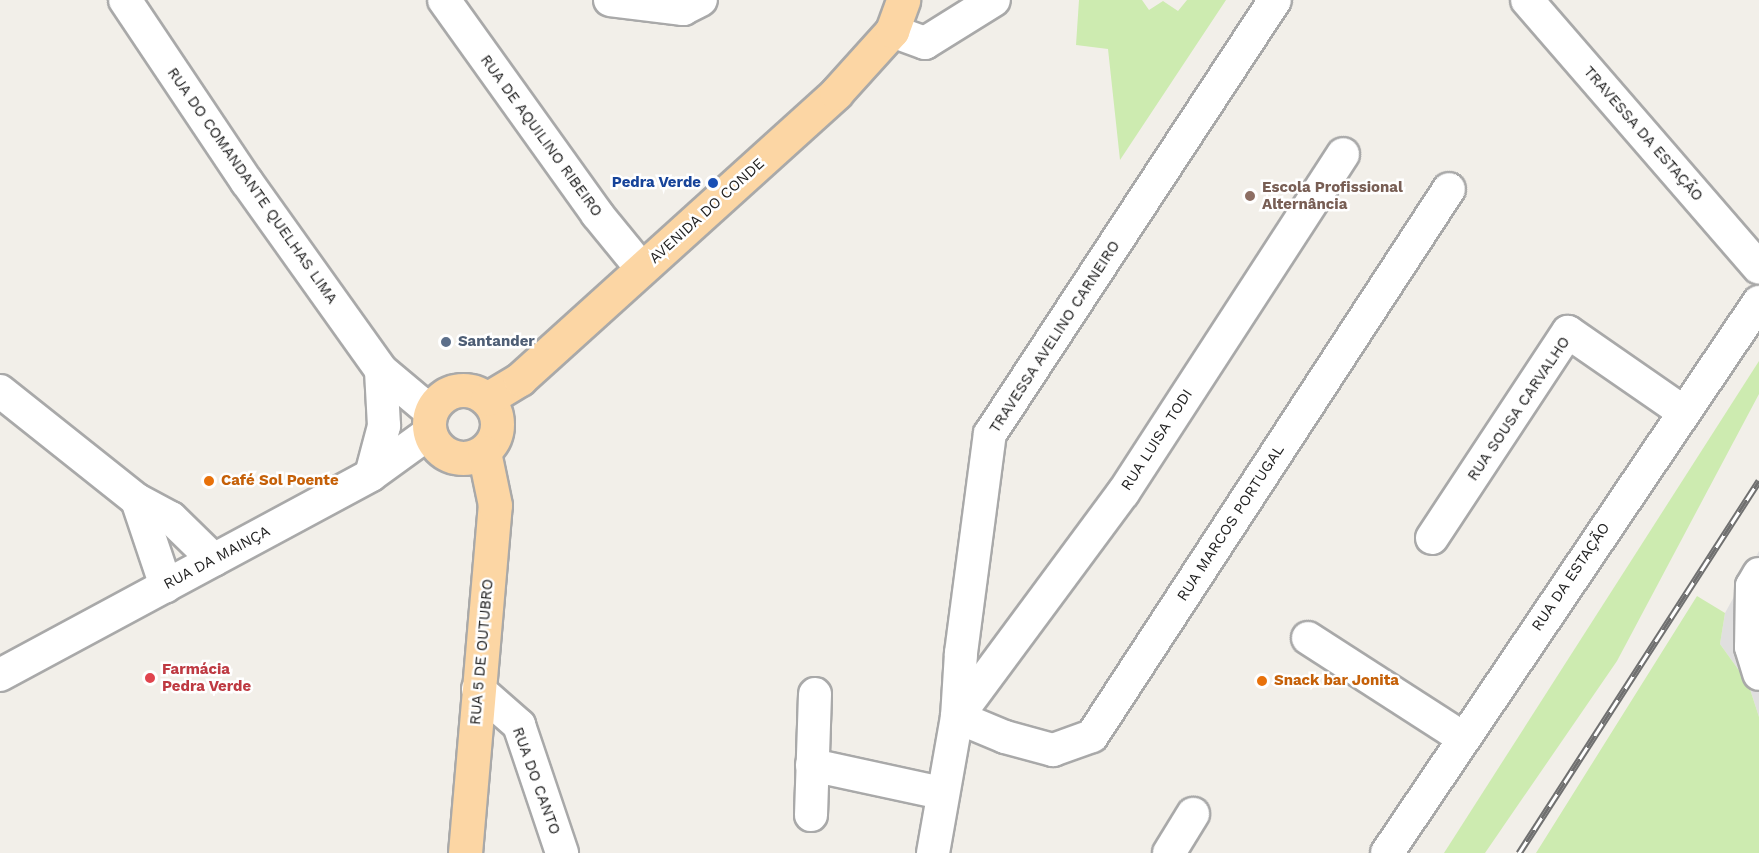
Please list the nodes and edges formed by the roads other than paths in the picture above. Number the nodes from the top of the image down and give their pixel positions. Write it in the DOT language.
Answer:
graph roads {
  1 [pos="444,0"];
  2 [pos="610,0"];
  3 [pos="701,0"];
  4 [pos="903,0"];
  5 [pos="994,0"];
  6 [pos="1275,0"];
  7 [pos="1527,0"];
  8 [pos="118,2"];
  9 [pos="892,31"];
  10 [pos="1343,154"];
  11 [pos="1449,189"];
  12 [pos="1759,268"];
  13 [pos="642,269"];
  14 [pos="1759,302"];
  15 [pos="381,370"];
  16 [pos="0,392"];
  17 [pos="487,399"];
  18 [pos="1682,411"];
  19 [pos="430,422"];
  20 [pos="484,452"];
  21 [pos="371,475"];
  22 [pos="136,500"];
  23 [pos="1432,538"];
  24 [pos="214,560"];
  25 [pos="1759,574"];
  26 [pos="166,586"];
  27 [pos="1308,638"];
  28 [pos="1759,674"];
  29 [pos="0,675"];
  30 [pos="478,689"];
  31 [pos="815,694"];
  32 [pos="957,717"];
  33 [pos="1463,738"];
  34 [pos="812,765"];
  35 [pos="942,793"];
  36 [pos="1193,814"];
  37 [pos="811,815"];
  38 [pos="465,853"];
  39 [pos="561,853"];
  40 [pos="933,853"];
  41 [pos="1169,853"];
  42 [pos="1387,853"];
  1 -- 13 [label="street, RUA DE AQUILINO RIBEIRO"];
  2 -- 3 [label="street"];
  4 -- 9 [label="main road, AVENIDA DO CONDE"];
  5 -- 9 [label="street"];
  6 -- 32 [label="street, TRAVESSA AVELINO CARNEIRO"];
  7 -- 12 [label="street, TRAVESSA DA ESTAÇÃO"];
  8 -- 15 [label="street, RUA DO COMANDANTE QUELHAS LIMA"];
  9 -- 13 [label="main road, AVENIDA DO CONDE"];
  10 -- 32 [label="street, RUA LUISA TODI"];
  11 -- 32 [label="street, RUA MARCOS PORTUGAL"];
  13 -- 17 [label="main road, AVENIDA DO CONDE"];
  14 -- 18 [label="street, RUA DA ESTAÇÃO"];
  15 -- 19 [label="street, RUA DO COMANDANTE QUELHAS LIMA"];
  15 -- 21 [label="street"];
  16 -- 22 [label="street"];
  17 -- 19 [label="main road"];
  17 -- 20 [label="main road"];
  18 -- 23 [label="street, RUA SOUSA CARVALHO"];
  18 -- 33 [label="street, RUA DA ESTAÇÃO"];
  19 -- 20 [label="main road"];
  19 -- 21 [label="street, RUA DA MAINÇA"];
  20 -- 30 [label="main road, RUA 5 DE OUTUBRO"];
  21 -- 24 [label="street, RUA DA MAINÇA"];
  22 -- 24 [label="street"];
  22 -- 26 [label="street"];
  24 -- 26 [label="street, RUA DA MAINÇA"];
  25 -- 28 [label="street"];
  26 -- 29 [label="street, RUA DA MAINÇA"];
  27 -- 33 [label="street"];
  30 -- 38 [label="main road, RUA 5 DE OUTUBRO"];
  30 -- 39 [label="street, RUA DO CANTO"];
  31 -- 34 [label="street"];
  32 -- 35 [label="street, TRAVESSA AVELINO CARNEIRO"];
  33 -- 42 [label="street, RUA DA ESTAÇÃO"];
  34 -- 35 [label="street"];
  34 -- 37 [label="street"];
  35 -- 40 [label="street, TRAVESSA AVELINO CARNEIRO"];
  36 -- 41 [label="street"];
}
